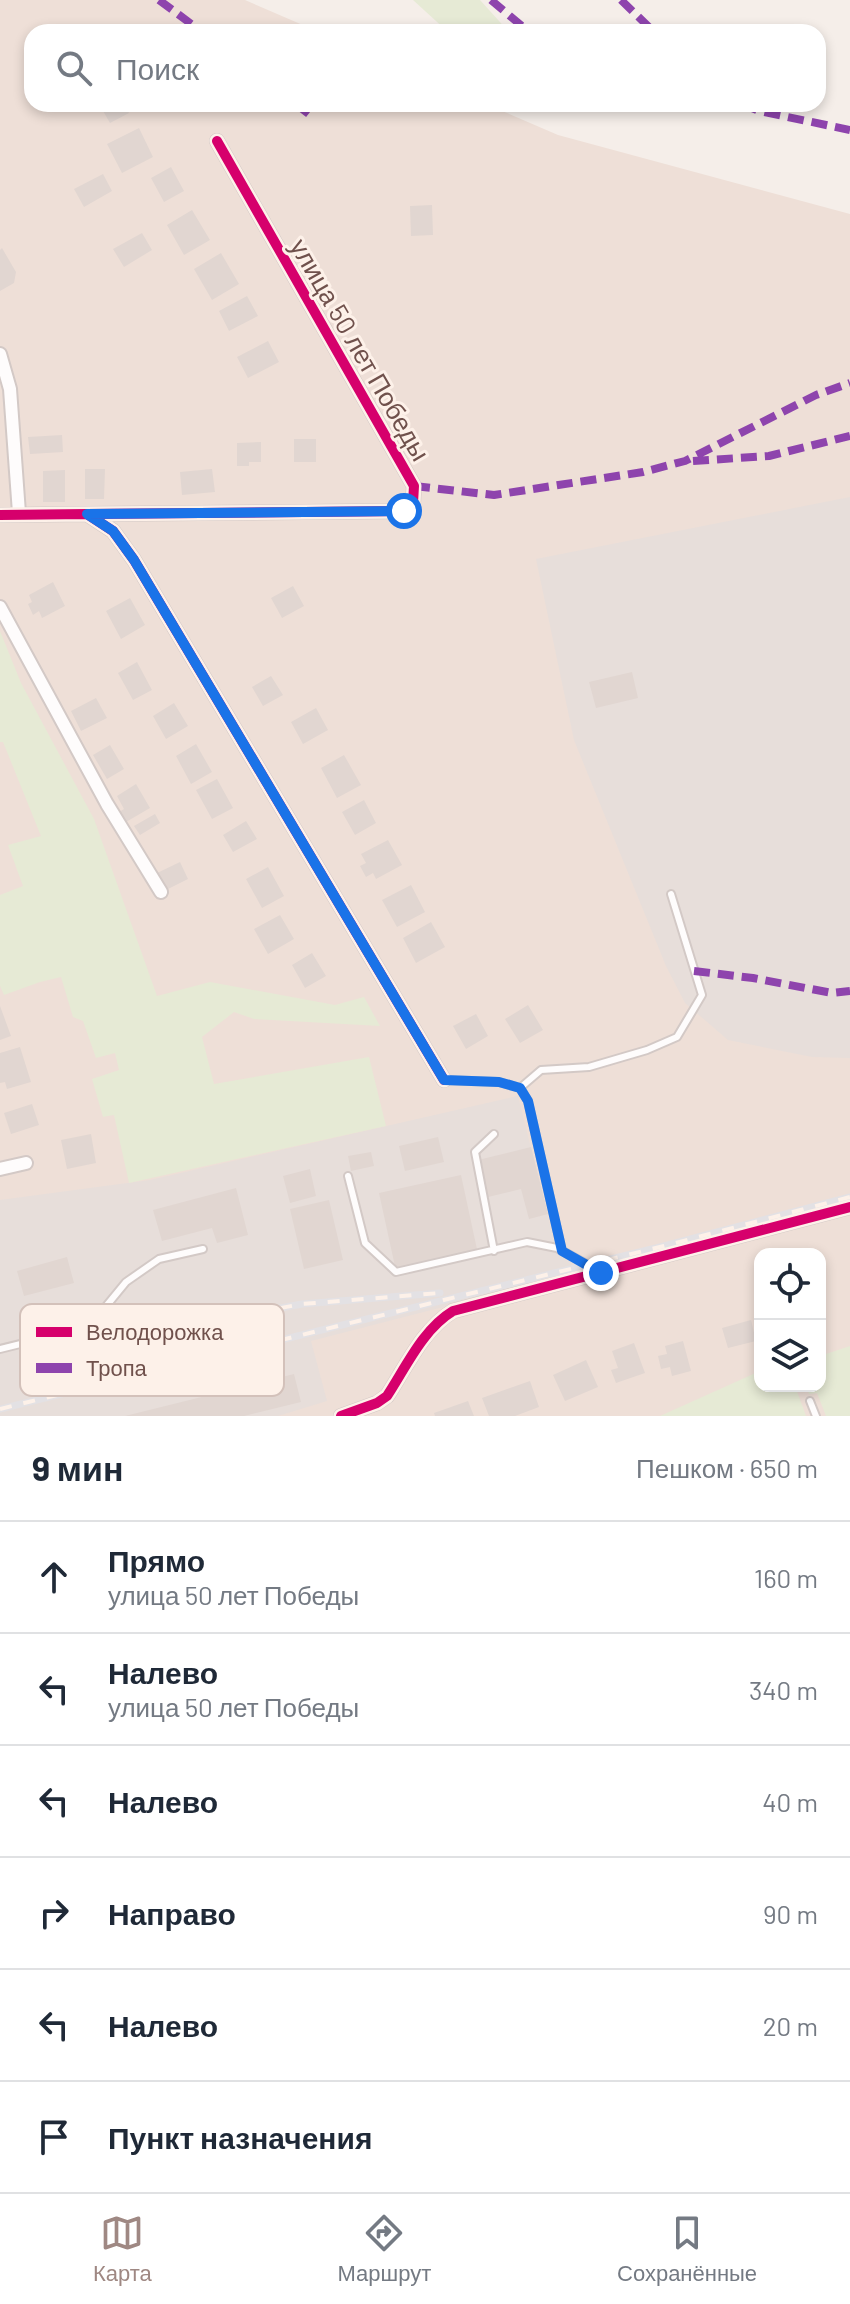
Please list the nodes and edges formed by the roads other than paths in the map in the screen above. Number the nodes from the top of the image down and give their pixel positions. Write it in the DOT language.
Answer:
graph roads {
  1 [pos="217,141"];
  2 [pos="0,354"];
  3 [pos="19,513"];
  4 [pos="87,514"];
  5 [pos="0,515"];
  6 [pos="0,607"];
  7 [pos="161,892"];
  8 [pos="671,894"];
  9 [pos="444,1080"];
  10 [pos="520,1088"];
  11 [pos="494,1134"];
  12 [pos="26,1163"];
  13 [pos="0,1169"];
  14 [pos="348,1176"];
  15 [pos="850,1207"];
  16 [pos="203,1249"];
  17 [pos="494,1251"];
  18 [pos="562,1251"];
  19 [pos="601,1273"];
  20 [pos="108,1304"];
  21 [pos="20,1344"];
  22 [pos="0,1349"];
  23 [pos="810,1401"];
  24 [pos="341,1416"];
  25 [pos="816,1416"];
  1 -- 4 [label="street, улица 50 лет Победы"];
  2 -- 3 [label="street"];
  3 -- 4 [label="street, улица 50 лет Победы"];
  3 -- 5 [label="street, улица 50 лет Победы"];
  4 -- 9 [label="street"];
  6 -- 7 [label="street"];
  8 -- 10 [label="lane"];
  9 -- 10 [label="lane"];
  10 -- 18 [label="lane"];
  11 -- 17 [label="lane"];
  12 -- 13 [label="street"];
  14 -- 17 [label="lane"];
  15 -- 19 [label="street"];
  16 -- 20 [label="lane"];
  17 -- 18 [label="lane"];
  18 -- 19 [label="lane"];
  19 -- 24 [label="street"];
  21 -- 22 [label="lane"];
  23 -- 25 [label="lane"];
}
